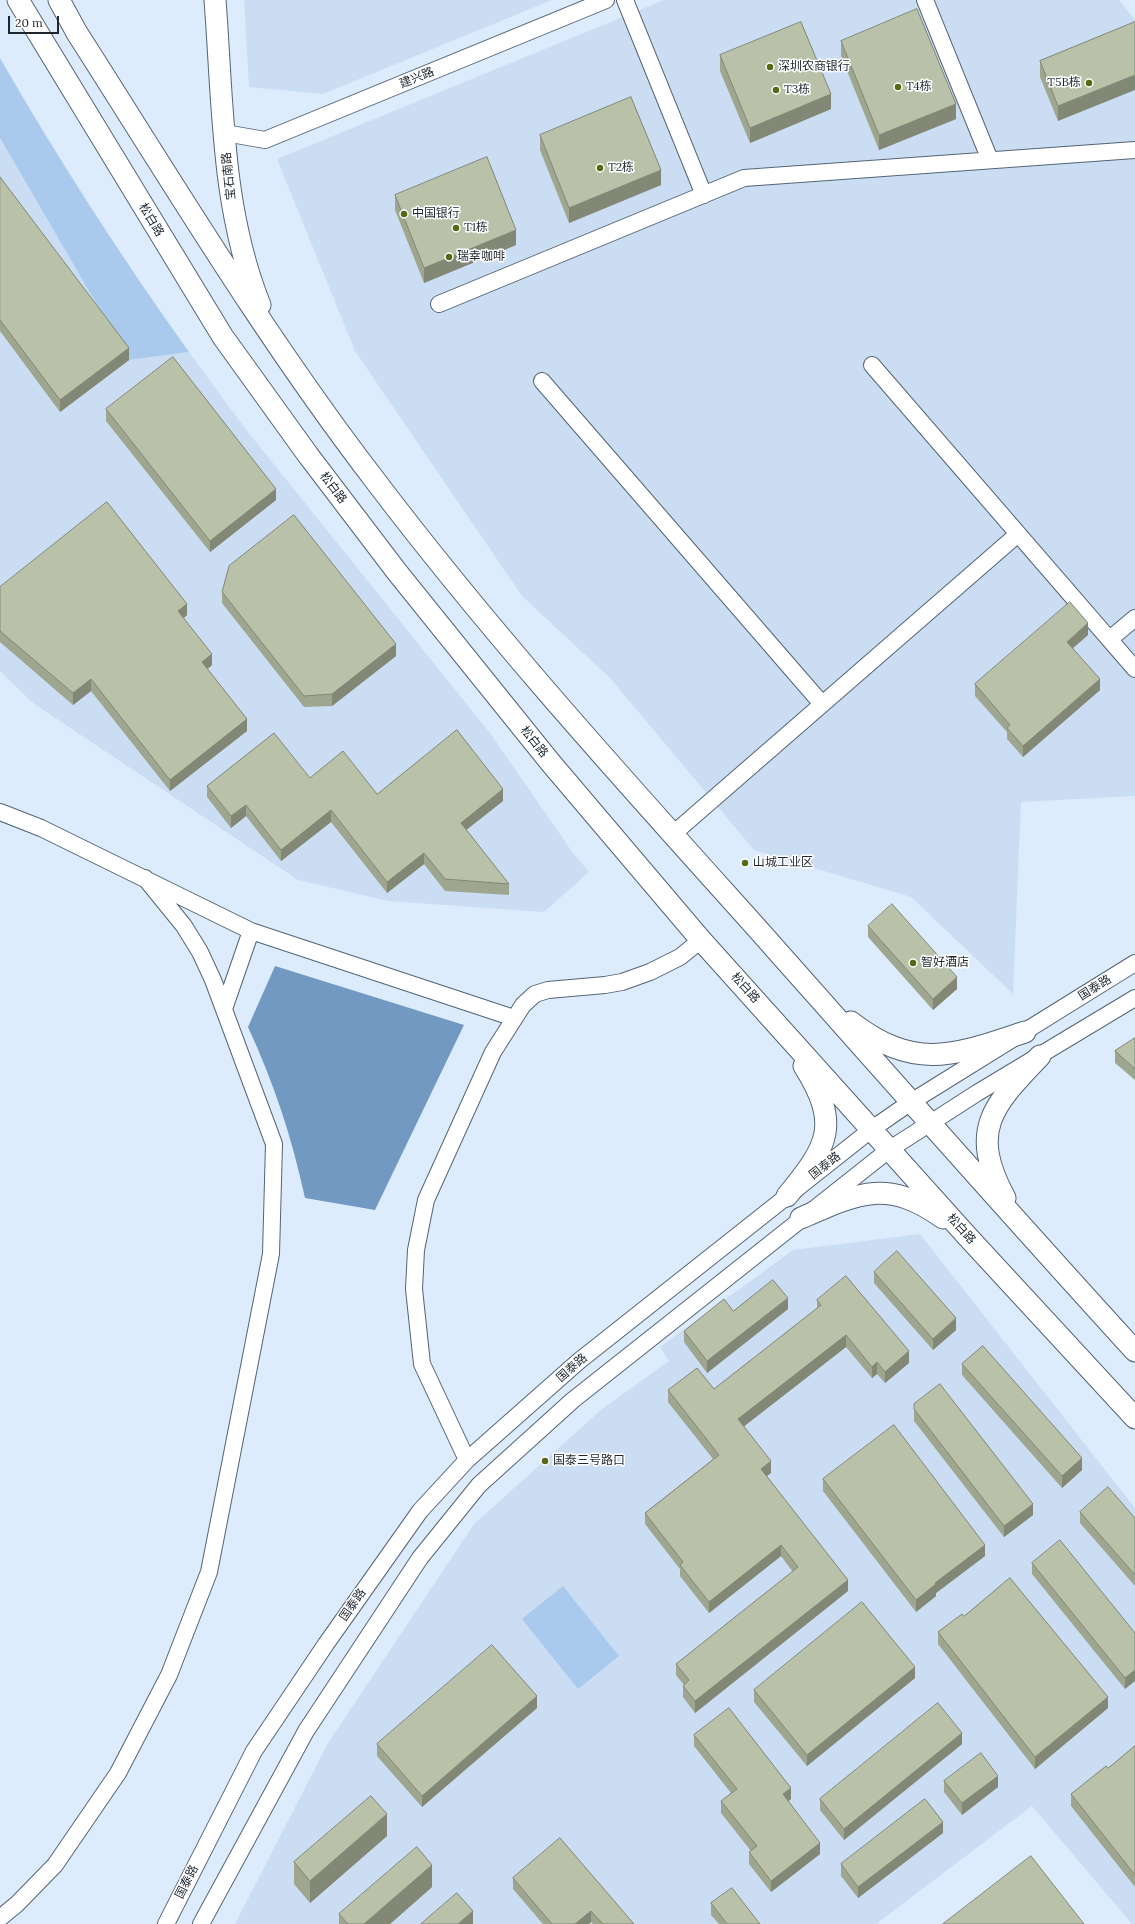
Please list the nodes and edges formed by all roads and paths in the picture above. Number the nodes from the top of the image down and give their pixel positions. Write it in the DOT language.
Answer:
graph roads {
  1 [pos="10,0"];
  2 [pos="59,0"];
  3 [pos="215,0"];
  4 [pos="606,0"];
  5 [pos="624,0"];
  6 [pos="925,0"];
  7 [pos="23,9"];
  8 [pos="225,133"];
  9 [pos="1135,150"];
  10 [pos="990,160"];
  11 [pos="704,195"];
  12 [pos="439,304"];
  13 [pos="277,346"];
  14 [pos="872,365"];
  15 [pos="542,381"];
  16 [pos="1018,534"];
  17 [pos="1135,618"];
  18 [pos="1110,640"];
  19 [pos="1135,668"];
  20 [pos="822,704"];
  21 [pos="0,812"];
  22 [pos="672,834"];
  23 [pos="145,878"];
  24 [pos="251,931"];
  25 [pos="701,940"];
  26 [pos="1135,963"];
  27 [pos="816,995"];
  28 [pos="1135,998"];
  29 [pos="224,1009"];
  30 [pos="767,1012"];
  31 [pos="514,1018"];
  32 [pos="1025,1032"];
  33 [pos="1040,1056"];
  34 [pos="912,1102"];
  35 [pos="929,1123"];
  36 [pos="872,1129"];
  37 [pos="890,1149"];
  38 [pos="786,1196"];
  39 [pos="801,1218"];
  40 [pos="1020,1224"];
  41 [pos="967,1236"];
  42 [pos="1135,1352"];
  43 [pos="1135,1418"];
  44 [pos="467,1460"];
  45 [pos="0,1918"];
  46 [pos="166,1924"];
  47 [pos="201,1924"];
  1 -- 7 [label="main road, 松白路"];
  2 -- 13 [label="main road"];
  3 -- 8 [label="main road, 宝石南路"];
  4 -- 8 [label="street, 建兴路"];
  5 -- 11 [label="street"];
  6 -- 10 [label="street"];
  7 -- 25 [label="main road, 松白路"];
  8 -- 13 [label="main road, 宝石南路"];
  9 -- 10 [label="street"];
  10 -- 11 [label="street"];
  11 -- 12 [label="street"];
  13 -- 22 [label="main road"];
  14 -- 16 [label="street"];
  15 -- 20 [label="street"];
  16 -- 18 [label="street"];
  16 -- 20 [label="street"];
  17 -- 18 [label="street"];
  18 -- 19 [label="street"];
  20 -- 22 [label="street"];
  21 -- 23 [label="street"];
  22 -- 27 [label="main road"];
  23 -- 24 [label="street"];
  23 -- 29 [label="street"];
  24 -- 29 [label="street"];
  24 -- 31 [label="street"];
  25 -- 30 [label="main road, 松白路"];
  25 -- 31 [label="street"];
  26 -- 32 [label="street, 国泰路"];
  27 -- 32 [label="main road"];
  27 -- 34 [label="main road"];
  28 -- 33 [label="street, 国泰路"];
  29 -- 45 [label="street"];
  30 -- 36 [label="main road, 松白路"];
  30 -- 38 [label="main road"];
  31 -- 44 [label="street"];
  32 -- 34 [label="street, 国泰路"];
  33 -- 35 [label="street, 国泰路"];
  33 -- 40 [label="main road"];
  34 -- 35 [label="main road"];
  34 -- 36 [label="street, 国泰路"];
  35 -- 37 [label="street, 国泰路"];
  35 -- 40 [label="main road"];
  36 -- 37 [label="main road, 松白路"];
  36 -- 38 [label="street, 国泰路"];
  37 -- 39 [label="street, 国泰路"];
  37 -- 41 [label="main road, 松白路"];
  38 -- 44 [label="street, 国泰路"];
  39 -- 41 [label="main road"];
  39 -- 47 [label="street, 国泰路"];
  40 -- 42 [label="main road"];
  41 -- 43 [label="main road, 松白路"];
  44 -- 46 [label="street, 国泰路"];
}
